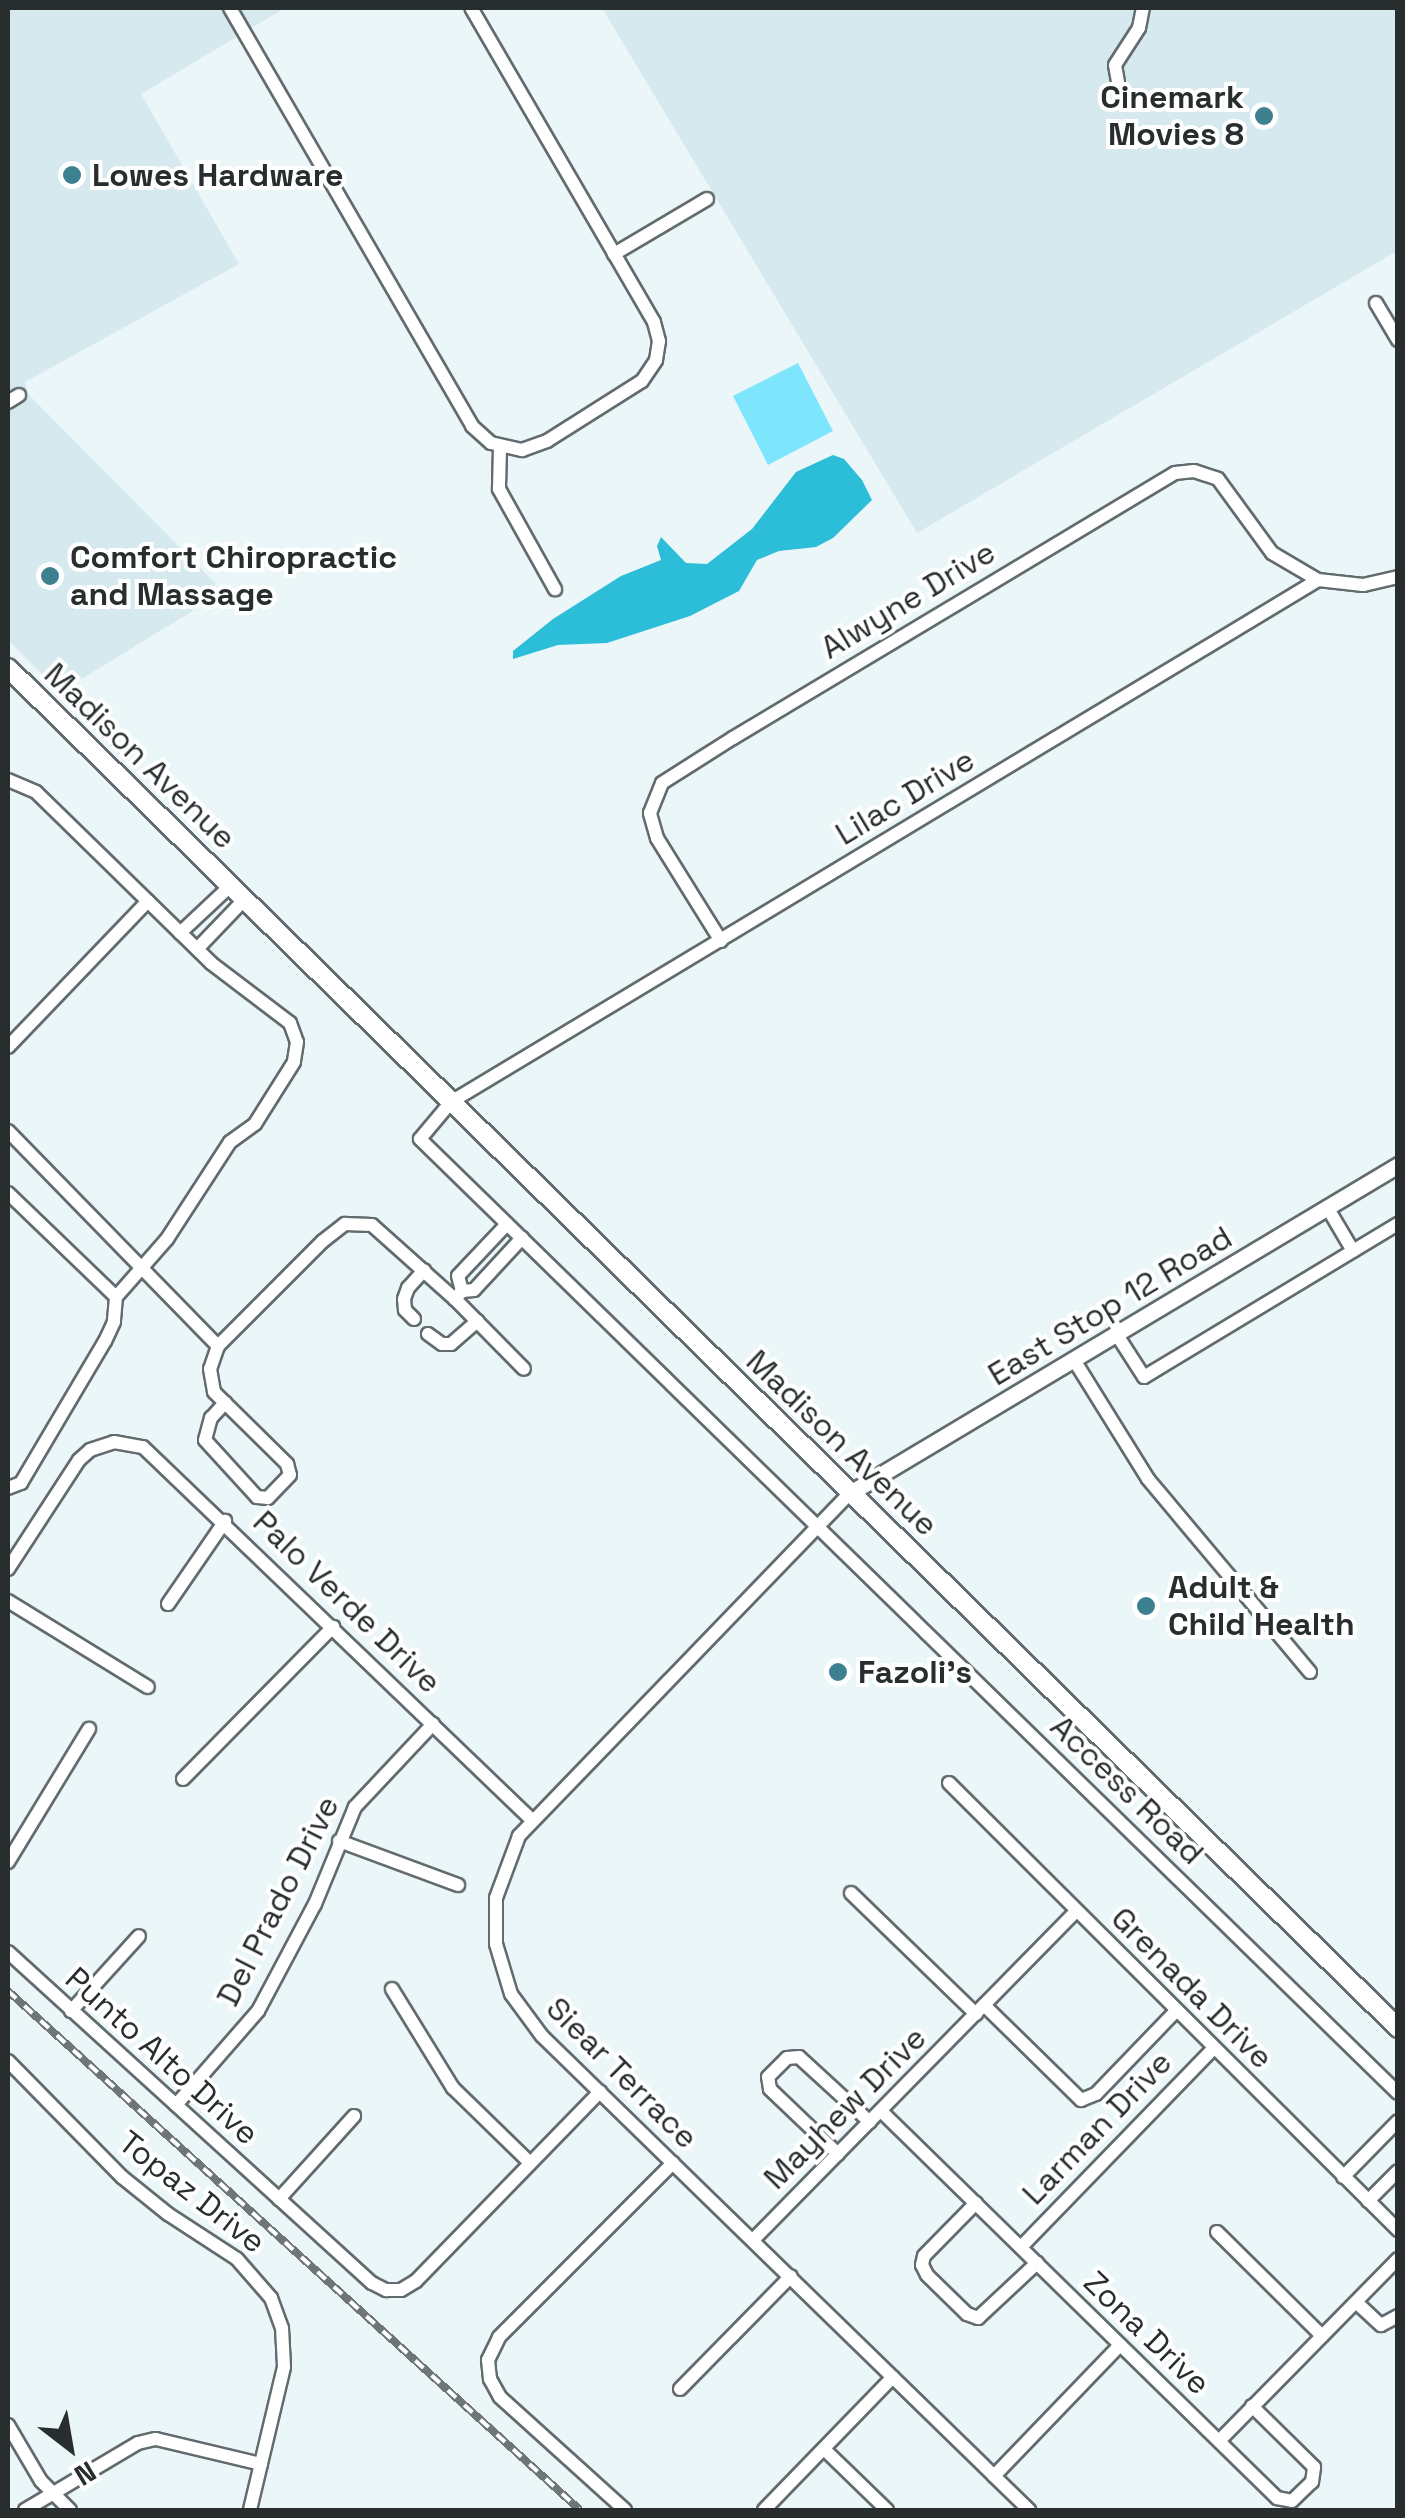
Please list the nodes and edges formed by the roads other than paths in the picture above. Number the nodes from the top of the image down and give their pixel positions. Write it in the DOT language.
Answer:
graph roads {
  1 [pos="230,8"];
  2 [pos="471,8"];
  3 [pos="1143,8"];
  4 [pos="1118,82"];
  5 [pos="707,199"];
  6 [pos="614,254"];
  7 [pos="1376,304"];
  8 [pos="1398,340"];
  9 [pos="502,448"];
  10 [pos="1398,577"];
  11 [pos="1318,580"];
  12 [pos="555,589"];
  13 [pos="8,668"];
  14 [pos="8,780"];
  15 [pos="230,886"];
  16 [pos="244,900"];
  17 [pos="148,901"];
  18 [pos="180,933"];
  19 [pos="721,940"];
  20 [pos="197,950"];
  21 [pos="8,1047"];
  22 [pos="452,1102"];
  23 [pos="8,1131"];
  24 [pos="1398,1165"];
  25 [pos="8,1193"];
  26 [pos="1326,1207"];
  27 [pos="507,1224"];
  28 [pos="1398,1224"];
  29 [pos="522,1238"];
  30 [pos="1353,1251"];
  31 [pos="143,1265"];
  32 [pos="424,1270"];
  33 [pos="459,1295"];
  34 [pos="116,1297"];
  35 [pos="414,1319"];
  36 [pos="477,1321"];
  37 [pos="428,1334"];
  38 [pos="1116,1335"];
  39 [pos="218,1346"];
  40 [pos="1074,1360"];
  41 [pos="524,1369"];
  42 [pos="225,1403"];
  43 [pos="8,1488"];
  44 [pos="850,1493"];
  45 [pos="225,1521"];
  46 [pos="818,1526"];
  47 [pos="8,1570"];
  48 [pos="8,1601"];
  49 [pos="168,1604"];
  50 [pos="333,1626"];
  51 [pos="1310,1672"];
  52 [pos="148,1687"];
  53 [pos="432,1724"];
  54 [pos="89,1729"];
  55 [pos="183,1779"];
  56 [pos="949,1783"];
  57 [pos="532,1820"];
  58 [pos="338,1840"];
  59 [pos="8,1862"];
  60 [pos="458,1885"];
  61 [pos="851,1893"];
  62 [pos="1075,1912"];
  63 [pos="139,1936"];
  64 [pos="8,1952"];
  65 [pos="392,1989"];
  66 [pos="980,2010"];
  67 [pos="71,2011"];
  68 [pos="1176,2011"];
  69 [pos="1398,2028"];
  70 [pos="1214,2048"];
  71 [pos="8,2061"];
  72 [pos="600,2092"];
  73 [pos="1398,2093"];
  74 [pos="176,2106"];
  75 [pos="881,2110"];
  76 [pos="354,2116"];
  77 [pos="1398,2121"];
  78 [pos="870,2122"];
  79 [pos="838,2154"];
  80 [pos="673,2162"];
  81 [pos="530,2163"];
  82 [pos="1398,2171"];
  83 [pos="1343,2177"];
  84 [pos="279,2200"];
  85 [pos="1368,2201"];
  86 [pos="976,2203"];
  87 [pos="1398,2230"];
  88 [pos="1217,2232"];
  89 [pos="753,2240"];
  90 [pos="1021,2247"];
  91 [pos="1398,2259"];
  92 [pos="1037,2263"];
  93 [pos="790,2276"];
  94 [pos="1356,2302"];
  95 [pos="1398,2316"];
  96 [pos="1322,2336"];
  97 [pos="1120,2345"];
  98 [pos="893,2377"];
  99 [pos="680,2389"];
  100 [pos="1252,2406"];
  101 [pos="8,2425"];
  102 [pos="1218,2441"];
  103 [pos="824,2448"];
  104 [pos="261,2464"];
  105 [pos="994,2476"];
  106 [pos="53,2494"];
  107 [pos="25,2510"];
  108 [pos="70,2510"];
  109 [pos="250,2510"];
  110 [pos="625,2510"];
  111 [pos="764,2510"];
  112 [pos="887,2510"];
  113 [pos="1030,2510"];
  1 -- 9 [label="street"];
  2 -- 6 [label="street"];
  3 -- 4 [label="street"];
  5 -- 6 [label="street"];
  6 -- 9 [label="street"];
  7 -- 8 [label="street"];
  9 -- 12 [label="street"];
  10 -- 11 [label="street"];
  11 -- 19 [label="street, Lilac Drive"];
  11 -- 19 [label="street, Alwyne Drive"];
  13 -- 15 [label="main road, Madison Avenue"];
  14 -- 17 [label="street"];
  15 -- 16 [label="main road, Madison Avenue"];
  15 -- 18 [label="street, Madison Avenue"];
  16 -- 20 [label="street"];
  16 -- 22 [label="main road, Madison Avenue"];
  17 -- 18 [label="street"];
  17 -- 21 [label="street"];
  18 -- 20 [label="street"];
  19 -- 22 [label="street, Lilac Drive"];
  20 -- 31 [label="street"];
  22 -- 27 [label="street, Lilac Drive"];
  22 -- 44 [label="main road, Madison Avenue"];
  23 -- 31 [label="street"];
  24 -- 26 [label="street, East Stop 12 Road"];
  25 -- 34 [label="street"];
  26 -- 30 [label="street"];
  26 -- 38 [label="street, East Stop 12 Road"];
  27 -- 29 [label="street, Access Road"];
  27 -- 33 [label="street"];
  28 -- 30 [label="street"];
  29 -- 33 [label="street"];
  29 -- 46 [label="street, Access Road"];
  30 -- 38 [label="street"];
  31 -- 34 [label="street"];
  31 -- 39 [label="street"];
  32 -- 33 [label="street"];
  32 -- 35 [label="street"];
  32 -- 39 [label="street"];
  33 -- 36 [label="street"];
  34 -- 43 [label="street"];
  36 -- 37 [label="street"];
  36 -- 41 [label="street"];
  38 -- 40 [label="street, East Stop 12 Road"];
  39 -- 42 [label="street"];
  40 -- 44 [label="street, East Stop 12 Road"];
  40 -- 51 [label="street"];
  42 -- 42 [label="street"];
  44 -- 46 [label="street, Siear Terrace"];
  44 -- 69 [label="main road, Madison Avenue"];
  45 -- 47 [label="street, Palo Verde Drive"];
  45 -- 49 [label="street"];
  45 -- 50 [label="street, Palo Verde Drive"];
  46 -- 57 [label="street, Siear Terrace"];
  46 -- 73 [label="street, Access Road"];
  48 -- 52 [label="street"];
  50 -- 53 [label="street, Palo Verde Drive"];
  50 -- 55 [label="street"];
  53 -- 57 [label="street, Palo Verde Drive"];
  53 -- 58 [label="street, Del Prado Drive"];
  54 -- 59 [label="street"];
  56 -- 62 [label="street, Grenada Drive"];
  57 -- 72 [label="street, Siear Terrace"];
  58 -- 60 [label="street"];
  58 -- 74 [label="street, Del Prado Drive"];
  61 -- 66 [label="street"];
  62 -- 66 [label="street, Mayhew Drive"];
  62 -- 68 [label="street, Grenada Drive"];
  63 -- 67 [label="street"];
  64 -- 67 [label="street, Punto Alto Drive"];
  65 -- 81 [label="street"];
  66 -- 68 [label="street"];
  66 -- 75 [label="street, Mayhew Drive"];
  67 -- 74 [label="street, Punto Alto Drive"];
  68 -- 70 [label="street, Grenada Drive"];
  70 -- 83 [label="street, Grenada Drive"];
  70 -- 90 [label="street, Larman Drive"];
  71 -- 104 [label="street, Topaz Drive"];
  72 -- 80 [label="street, Siear Terrace"];
  72 -- 81 [label="street"];
  74 -- 84 [label="street, Punto Alto Drive"];
  75 -- 78 [label="street, Mayhew Drive"];
  75 -- 86 [label="street, Zona Drive"];
  76 -- 84 [label="street"];
  77 -- 83 [label="street"];
  78 -- 79 [label="street, Mayhew Drive"];
  78 -- 79 [label="street"];
  79 -- 89 [label="street, Mayhew Drive"];
  80 -- 89 [label="street, Siear Terrace"];
  80 -- 110 [label="street"];
  81 -- 84 [label="street, Punto Alto Drive"];
  82 -- 85 [label="street"];
  83 -- 85 [label="street, Grenada Drive"];
  85 -- 87 [label="street, Grenada Drive"];
  86 -- 90 [label="street, Zona Drive"];
  86 -- 92 [label="street, Zona Drive"];
  88 -- 96 [label="street"];
  89 -- 93 [label="street, Siear Terrace"];
  90 -- 92 [label="street, Zona Drive"];
  91 -- 94 [label="street"];
  92 -- 97 [label="street, Zona Drive"];
  93 -- 98 [label="street, Siear Terrace"];
  93 -- 99 [label="street"];
  94 -- 95 [label="street"];
  94 -- 96 [label="street"];
  96 -- 100 [label="street"];
  97 -- 102 [label="street, Zona Drive"];
  97 -- 105 [label="street"];
  98 -- 103 [label="street"];
  98 -- 105 [label="street, Siear Terrace"];
  100 -- 102 [label="street"];
  100 -- 102 [label="street, Zona Drive"];
  101 -- 106 [label="street"];
  103 -- 111 [label="street"];
  103 -- 112 [label="street"];
  104 -- 106 [label="street"];
  104 -- 109 [label="street, Topaz Drive"];
  105 -- 113 [label="street, Siear Terrace"];
  106 -- 107 [label="street"];
  106 -- 108 [label="street"];
}
